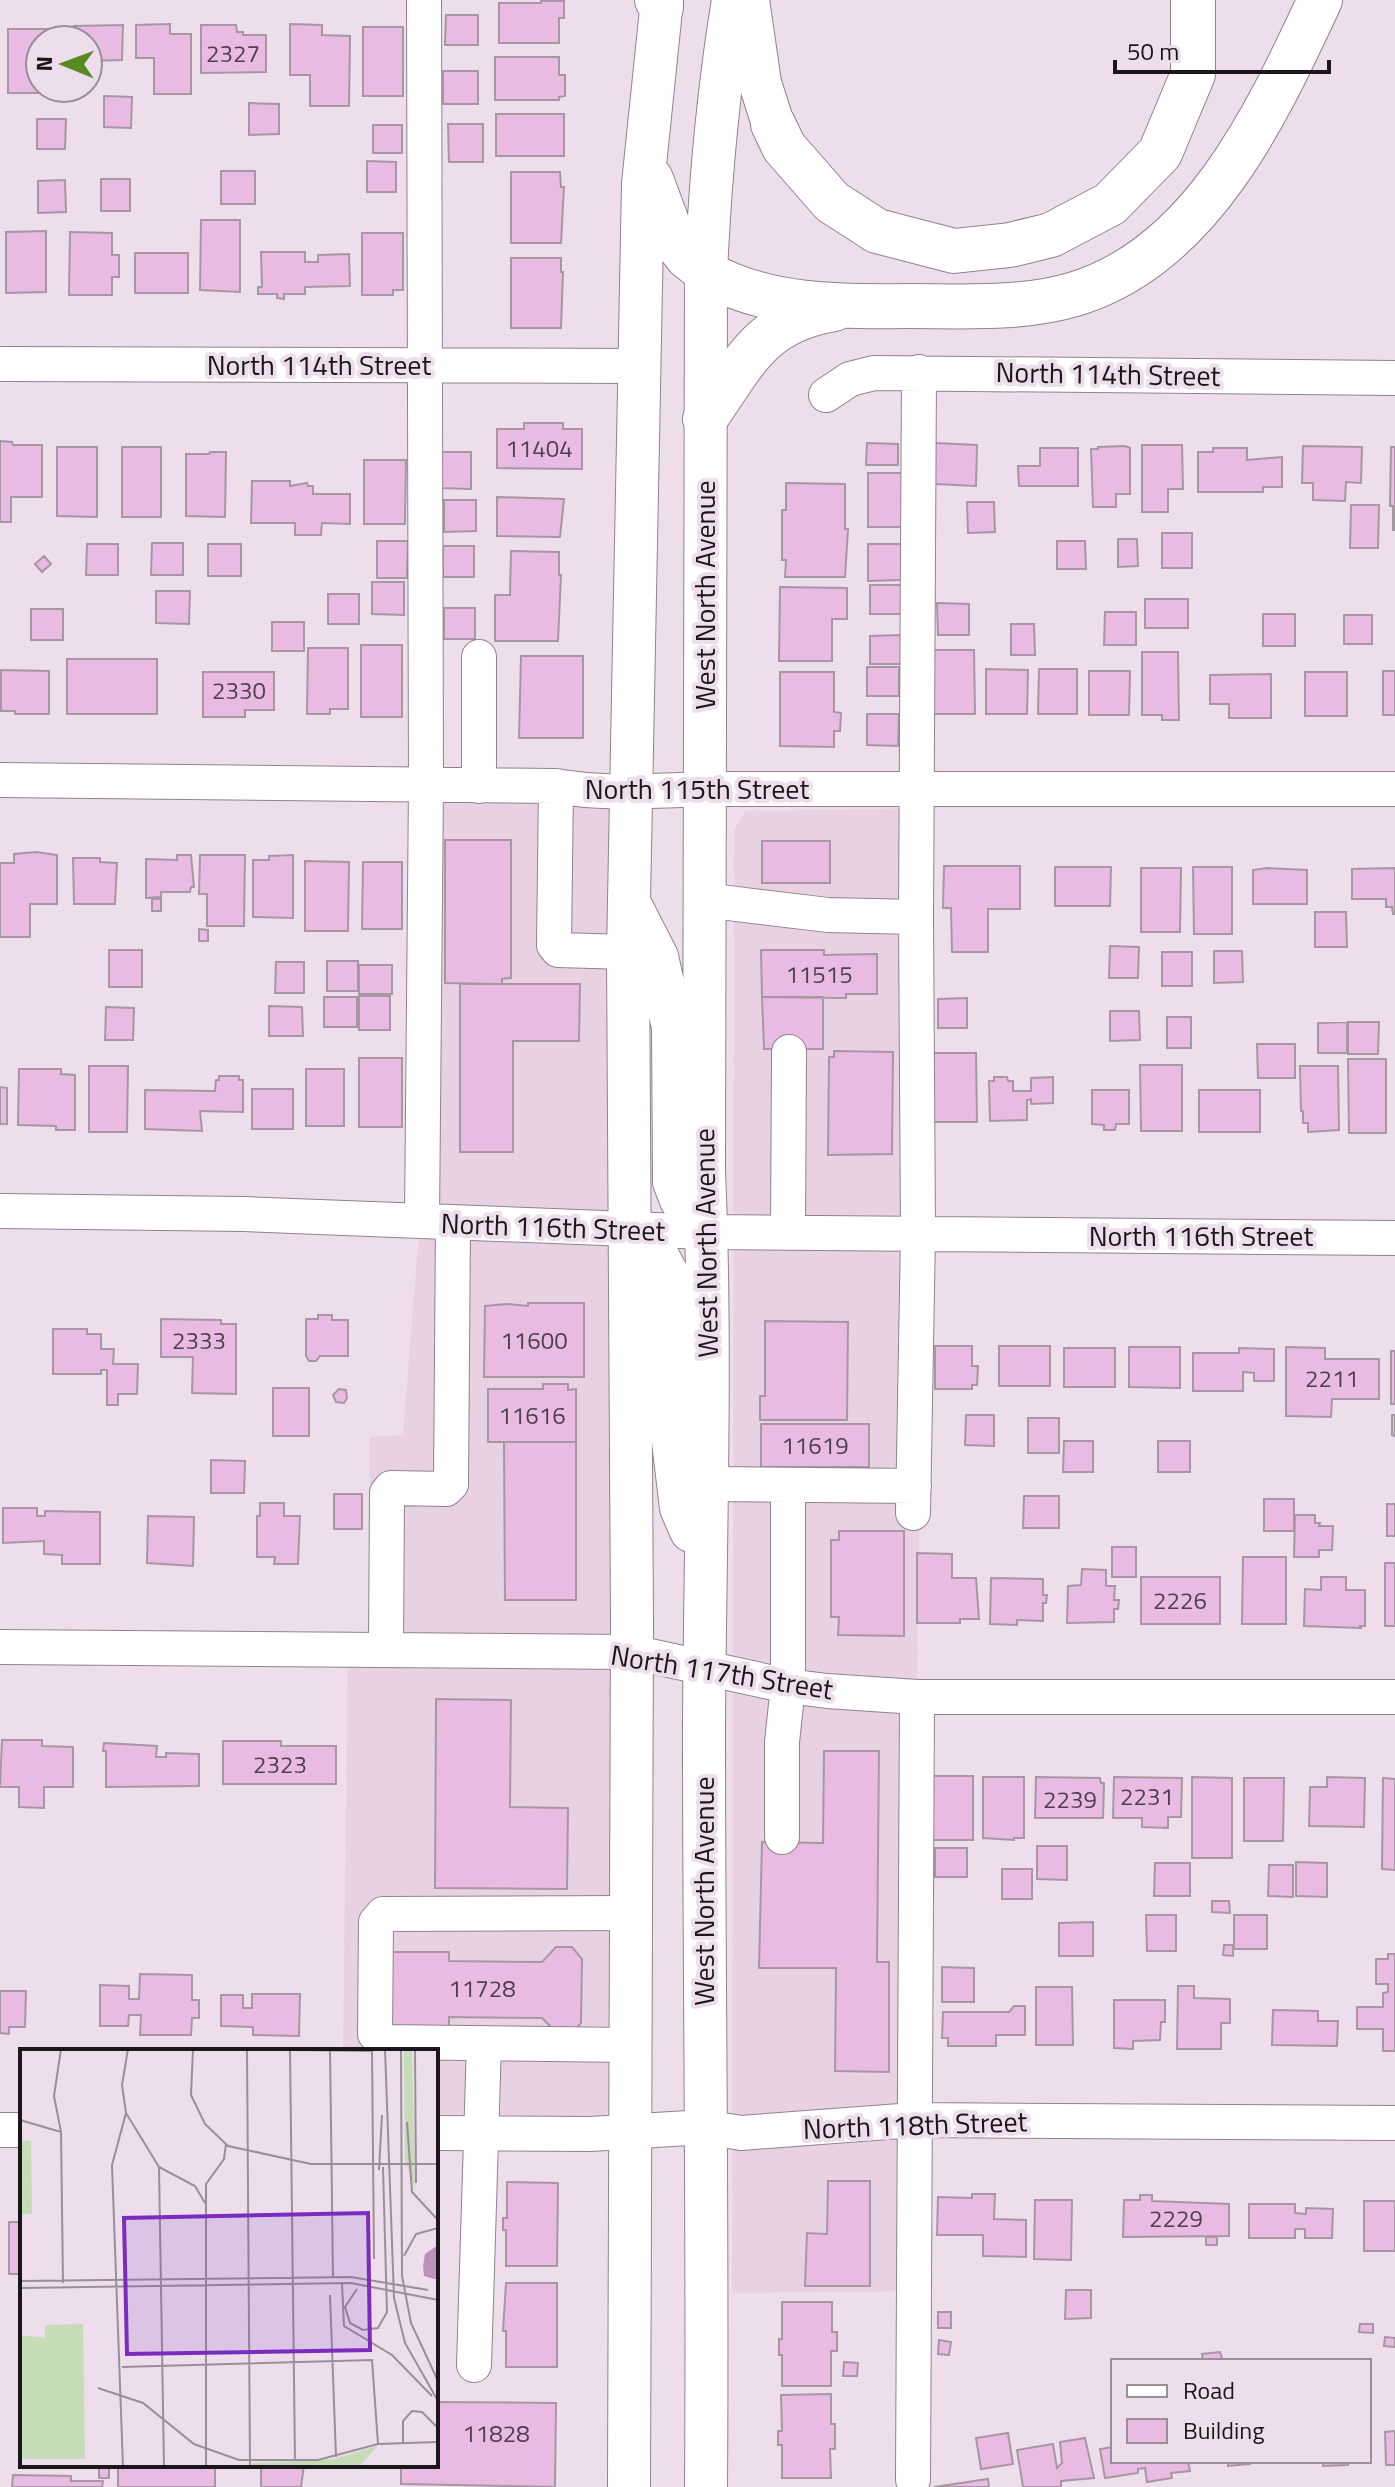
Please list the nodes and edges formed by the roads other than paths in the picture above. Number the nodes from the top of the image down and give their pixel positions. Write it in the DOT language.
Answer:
graph roads {
  1 [pos="424,0"];
  2 [pos="733,0"];
  3 [pos="748,0"];
  4 [pos="1193,0"];
  5 [pos="1320,0"];
  6 [pos="660,2"];
  7 [pos="773,124"];
  8 [pos="646,159"];
  9 [pos="706,273"];
  10 [pos="847,307"];
  11 [pos="0,364"];
  12 [pos="425,365"];
  13 [pos="639,366"];
  14 [pos="919,372"];
  15 [pos="1395,378"];
  16 [pos="826,395"];
  17 [pos="705,419"];
  18 [pos="479,657"];
  19 [pos="0,780"];
  20 [pos="426,785"];
  21 [pos="479,786"];
  22 [pos="556,786"];
  23 [pos="704,789"];
  24 [pos="917,789"];
  25 [pos="1395,789"];
  26 [pos="630,792"];
  27 [pos="704,900"];
  28 [pos="629,902"];
  29 [pos="916,917"];
  30 [pos="628,952"];
  31 [pos="789,1052"];
  32 [pos="0,1211"];
  33 [pos="438,1222"];
  34 [pos="631,1230"];
  35 [pos="706,1232"];
  36 [pos="788,1232"];
  37 [pos="918,1234"];
  38 [pos="1395,1238"];
  39 [pos="707,1484"];
  40 [pos="788,1486"];
  41 [pos="707,1570"];
  42 [pos="0,1647"];
  43 [pos="386,1649"];
  44 [pos="632,1652"];
  45 [pos="705,1668"];
  46 [pos="788,1686"];
  47 [pos="917,1697"];
  48 [pos="1395,1697"];
  49 [pos="782,1837"];
  50 [pos="631,1913"];
  51 [pos="484,2043"];
  52 [pos="630,2045"];
  53 [pos="914,2120"];
  54 [pos="1395,2123"];
  55 [pos="705,2127"];
  56 [pos="438,2133"];
  57 [pos="483,2133"];
  58 [pos="630,2133"];
  59 [pos="474,2365"];
  60 [pos="913,2480"];
  61 [pos="629,2487"];
  62 [pos="706,2487"];
  1 -- 12 [label="street"];
  2 -- 9 [label="main road, West North Avenue"];
  3 -- 7 [label="main road"];
  4 -- 7 [label="highway"];
  5 -- 10 [label="highway"];
  6 -- 8 [label="main road"];
  8 -- 9 [label="main road"];
  8 -- 13 [label="main road"];
  9 -- 10 [label="highway"];
  9 -- 17 [label="main road, West North Avenue"];
  10 -- 17 [label="highway"];
  11 -- 12 [label="street, North 114th Street"];
  12 -- 13 [label="street, North 114th Street"];
  12 -- 20 [label="street"];
  13 -- 26 [label="main road"];
  14 -- 15 [label="street, North 114th Street"];
  14 -- 16 [label="street, North 114th Street"];
  14 -- 24 [label="street"];
  17 -- 23 [label="main road, West North Avenue"];
  18 -- 21 [label="street"];
  19 -- 20 [label="street, North 115th Street"];
  20 -- 21 [label="street, North 115th Street"];
  20 -- 33 [label="street"];
  21 -- 22 [label="street, North 115th Street"];
  22 -- 26 [label="street, North 115th Street"];
  22 -- 30 [label="street"];
  23 -- 24 [label="street, North 115th Street"];
  23 -- 26 [label="street, North 115th Street"];
  23 -- 27 [label="main road, West North Avenue"];
  24 -- 25 [label="street, North 115th Street"];
  24 -- 29 [label="street"];
  26 -- 28 [label="main road"];
  27 -- 29 [label="street"];
  27 -- 35 [label="main road, West North Avenue"];
  28 -- 30 [label="main road"];
  28 -- 35 [label="main road"];
  29 -- 37 [label="street"];
  30 -- 34 [label="main road"];
  31 -- 36 [label="street"];
  32 -- 33 [label="street, North 116th Street"];
  33 -- 34 [label="street, North 116th Street"];
  33 -- 43 [label="street"];
  34 -- 35 [label="street, North 116th Street"];
  34 -- 41 [label="main road"];
  34 -- 44 [label="main road"];
  35 -- 36 [label="street, North 116th Street"];
  35 -- 39 [label="main road, West North Avenue"];
  36 -- 37 [label="street, North 116th Street"];
  37 -- 38 [label="street, North 116th Street"];
  37 -- 40 [label="street"];
  39 -- 40 [label="street"];
  39 -- 41 [label="main road, West North Avenue"];
  40 -- 46 [label="street"];
  41 -- 45 [label="main road, West North Avenue"];
  42 -- 43 [label="street, North 117th Street"];
  43 -- 44 [label="street, North 117th Street"];
  44 -- 45 [label="street, North 117th Street"];
  44 -- 50 [label="main road"];
  45 -- 46 [label="street, North 117th Street"];
  45 -- 55 [label="main road, West North Avenue"];
  46 -- 47 [label="street, North 117th Street"];
  46 -- 49 [label="street"];
  47 -- 48 [label="street, North 117th Street"];
  47 -- 53 [label="street"];
  50 -- 51 [label="street"];
  50 -- 52 [label="main road"];
  51 -- 52 [label="street"];
  51 -- 57 [label="street"];
  52 -- 58 [label="main road"];
  53 -- 54 [label="street, North 118th Street"];
  53 -- 55 [label="street, North 118th Street"];
  53 -- 60 [label="street"];
  55 -- 58 [label="street, North 118th Street"];
  55 -- 62 [label="main road, West North Avenue"];
  56 -- 57 [label="street, North 118th Street"];
  57 -- 58 [label="street, North 118th Street"];
  57 -- 59 [label="street"];
  58 -- 61 [label="main road"];
}
